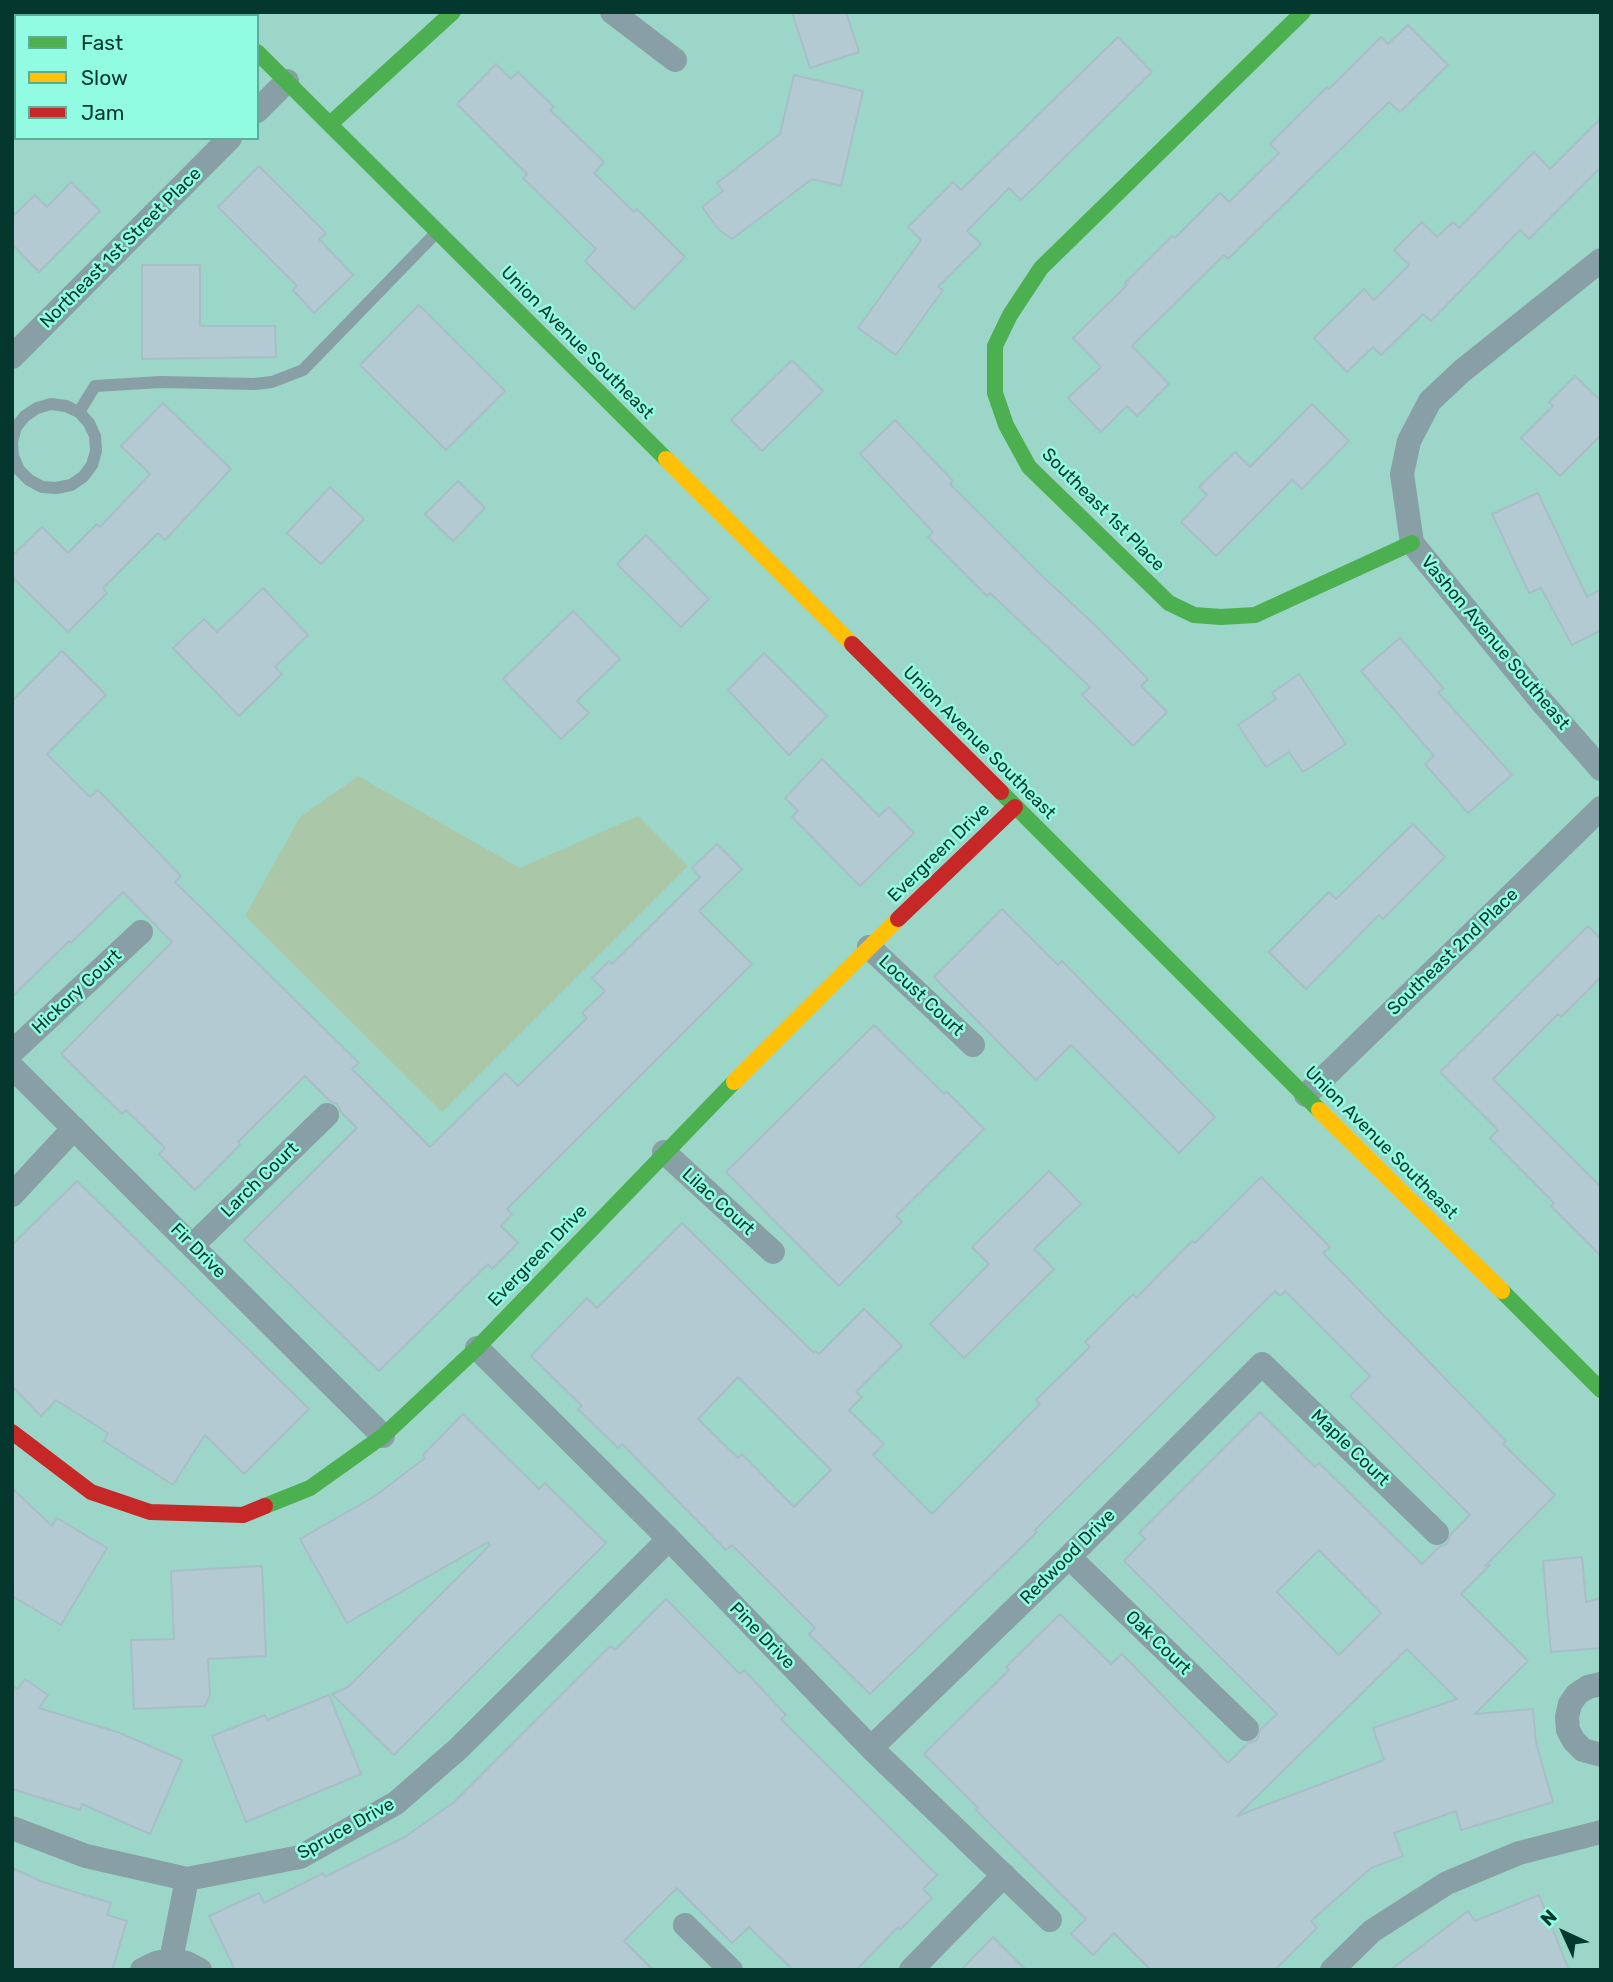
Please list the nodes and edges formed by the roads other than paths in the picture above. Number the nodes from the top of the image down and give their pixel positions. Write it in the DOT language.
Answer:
graph roads {
  1 [pos="453,12"];
  2 [pos="612,12"];
  3 [pos="1303,12"];
  4 [pos="259,54"];
  5 [pos="675,60"];
  6 [pos="286,81"];
  7 [pos="259,109"];
  8 [pos="330,124"];
  9 [pos="228,140"];
  10 [pos="438,231"];
  11 [pos="1601,260"];
  12 [pos="12,357"];
  13 [pos="79,412"];
  14 [pos="12,442"];
  15 [pos="1412,543"];
  16 [pos="1601,769"];
  17 [pos="1015,807"];
  18 [pos="1601,808"];
  19 [pos="141,932"];
  20 [pos="869,947"];
  21 [pos="973,1045"];
  22 [pos="12,1052"];
  23 [pos="12,1067"];
  24 [pos="1306,1095"];
  25 [pos="327,1115"];
  26 [pos="74,1128"];
  27 [pos="664,1152"];
  28 [pos="12,1195"];
  29 [pos="192,1246"];
  30 [pos="773,1252"];
  31 [pos="477,1348"];
  32 [pos="1262,1364"];
  33 [pos="1601,1390"];
  34 [pos="12,1432"];
  35 [pos="383,1436"];
  36 [pos="1437,1533"];
  37 [pos="669,1539"];
  38 [pos="1069,1557"];
  39 [pos="1601,1684"];
  40 [pos="1247,1728"];
  41 [pos="871,1748"];
  42 [pos="1601,1755"];
  43 [pos="1600,1826"];
  44 [pos="12,1828"];
  45 [pos="1004,1875"];
  46 [pos="187,1878"];
  47 [pos="1050,1920"];
  48 [pos="685,1924"];
  49 [pos="172,1960"];
  50 [pos="142,1970"];
  51 [pos="200,1970"];
  52 [pos="731,1970"];
  53 [pos="911,1970"];
  54 [pos="1332,1970"];
  1 -- 8 [label="street"];
  2 -- 5 [label="street"];
  3 -- 15 [label="street, Southeast 1st Place"];
  4 -- 6 [label="street, Union Avenue Southeast"];
  6 -- 7 [label="street"];
  6 -- 8 [label="street, Union Avenue Southeast"];
  8 -- 10 [label="street, Union Avenue Southeast"];
  9 -- 12 [label="street, Northeast 1st Street Place"];
  10 -- 13 [label="lane"];
  10 -- 17 [label="street, Union Avenue Southeast"];
  11 -- 15 [label="street, Vashon Avenue Southeast"];
  13 -- 14 [label="lane"];
  13 -- 14 [label="lane"];
  15 -- 16 [label="street, Vashon Avenue Southeast"];
  17 -- 20 [label="street, Evergreen Drive"];
  17 -- 24 [label="street, Union Avenue Southeast"];
  18 -- 24 [label="street, Southeast 2nd Place"];
  19 -- 22 [label="street, Hickory Court"];
  20 -- 21 [label="street, Locust Court"];
  20 -- 27 [label="street, Evergreen Drive"];
  23 -- 26 [label="street, Fir Drive"];
  24 -- 33 [label="street, Union Avenue Southeast"];
  25 -- 29 [label="street, Larch Court"];
  26 -- 28 [label="street"];
  26 -- 29 [label="street, Fir Drive"];
  27 -- 30 [label="street, Lilac Court"];
  27 -- 31 [label="street, Evergreen Drive"];
  29 -- 35 [label="street, Fir Drive"];
  31 -- 35 [label="street, Evergreen Drive"];
  31 -- 37 [label="street, Pine Drive"];
  32 -- 36 [label="street, Maple Court"];
  32 -- 38 [label="street, Redwood Drive"];
  34 -- 35 [label="street, Evergreen Drive"];
  37 -- 41 [label="street, Pine Drive"];
  37 -- 46 [label="street, Spruce Drive"];
  38 -- 40 [label="street, Oak Court"];
  38 -- 41 [label="street, Redwood Drive"];
  39 -- 42 [label="street"];
  41 -- 45 [label="street, Pine Drive"];
  43 -- 54 [label="street"];
  44 -- 46 [label="street, Spruce Drive"];
  45 -- 47 [label="street, Pine Drive"];
  45 -- 53 [label="street"];
  46 -- 49 [label="street"];
  48 -- 52 [label="street"];
  49 -- 50 [label="street"];
  49 -- 51 [label="street"];
}
